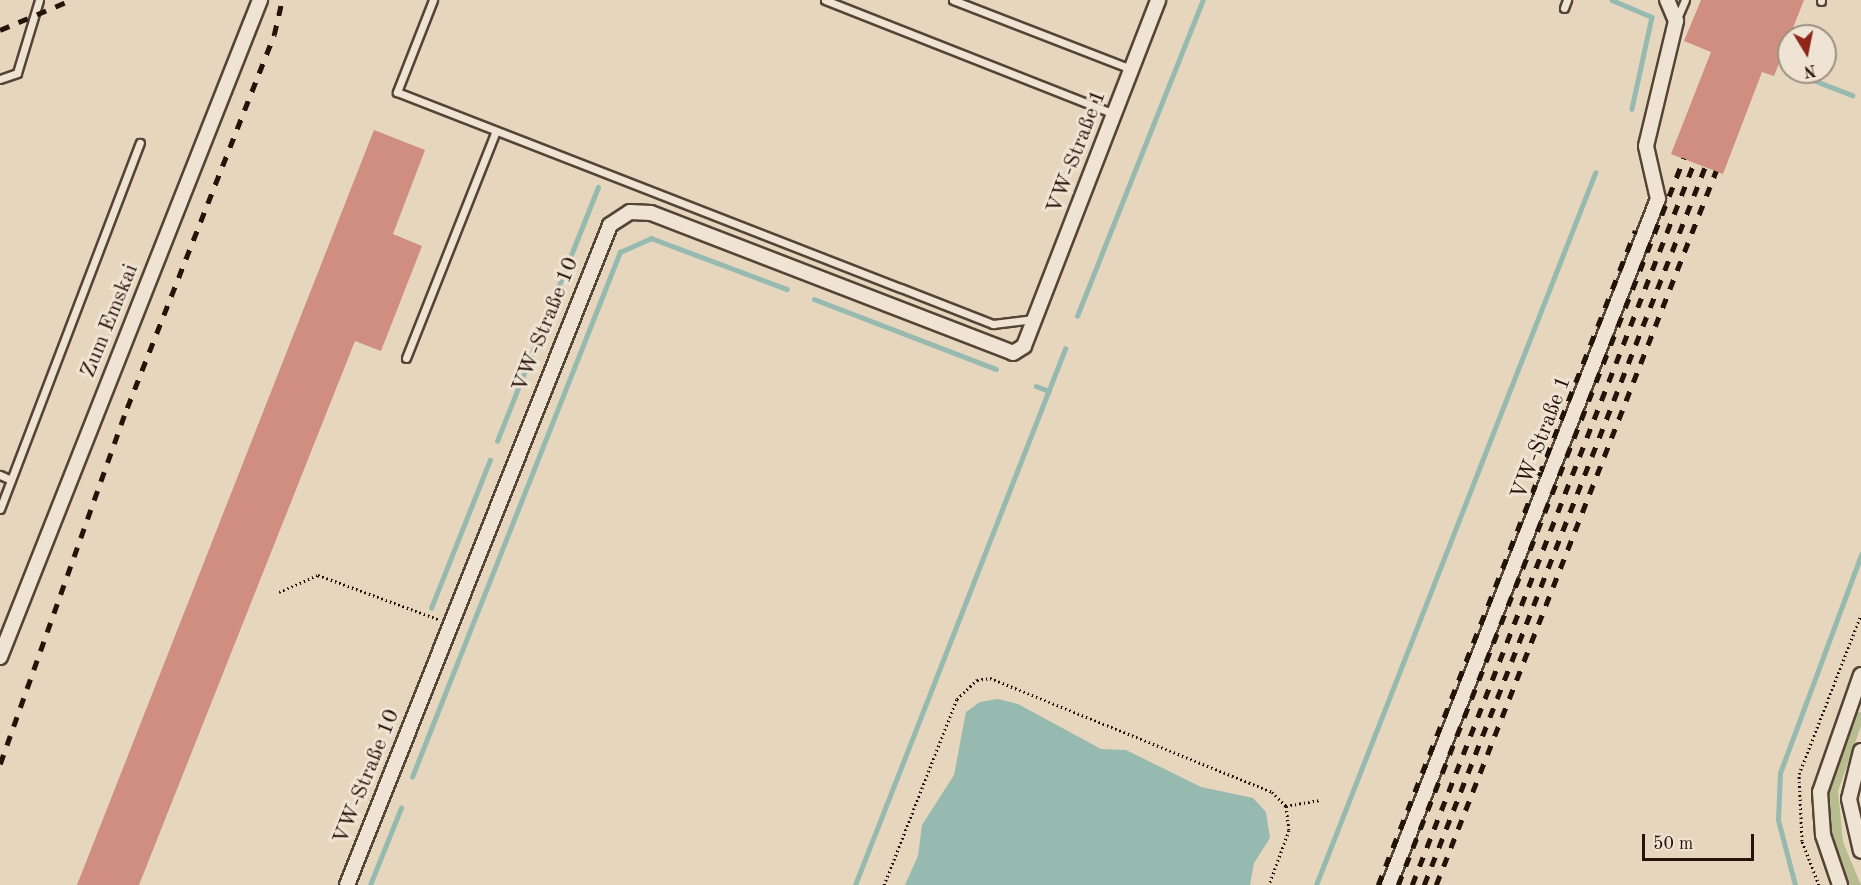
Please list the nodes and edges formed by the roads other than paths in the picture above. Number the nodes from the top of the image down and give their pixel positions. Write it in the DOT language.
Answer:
graph roads {
  1 [pos="39,0"];
  2 [pos="260,0"];
  3 [pos="433,0"];
  4 [pos="825,0"];
  5 [pos="953,0"];
  6 [pos="1158,0"];
  7 [pos="1567,0"];
  8 [pos="1666,0"];
  9 [pos="1684,0"];
  10 [pos="1564,8"];
  11 [pos="1676,21"];
  12 [pos="1131,69"];
  13 [pos="0,79"];
  14 [pos="1114,114"];
  15 [pos="496,131"];
  16 [pos="140,143"];
  17 [pos="1034,319"];
  18 [pos="406,358"];
  19 [pos="0,475"];
  20 [pos="11,480"];
  21 [pos="0,509"];
  22 [pos="0,657"];
  23 [pos="1861,675"];
  24 [pos="1861,751"];
  25 [pos="1861,851"];
  26 [pos="347,885"];
  27 [pos="1389,885"];
  28 [pos="1840,885"];
  1 -- 13 [label="lane"];
  2 -- 22 [label="street, Zum Emskai"];
  3 -- 15 [label="lane"];
  4 -- 14 [label="lane"];
  5 -- 12 [label="lane"];
  6 -- 12 [label="street, VW-Straße 1"];
  7 -- 10 [label="lane"];
  8 -- 11 [label="street"];
  9 -- 11 [label="lane"];
  11 -- 27 [label="street, VW-Straße 1"];
  12 -- 14 [label="street, VW-Straße 1"];
  14 -- 17 [label="street, VW-Straße 1"];
  15 -- 17 [label="lane"];
  15 -- 18 [label="lane"];
  16 -- 20 [label="lane"];
  17 -- 26 [label="street, VW-Straße 10"];
  19 -- 20 [label="lane"];
  20 -- 21 [label="lane"];
  23 -- 28 [label="street"];
  24 -- 25 [label="street"];
}
